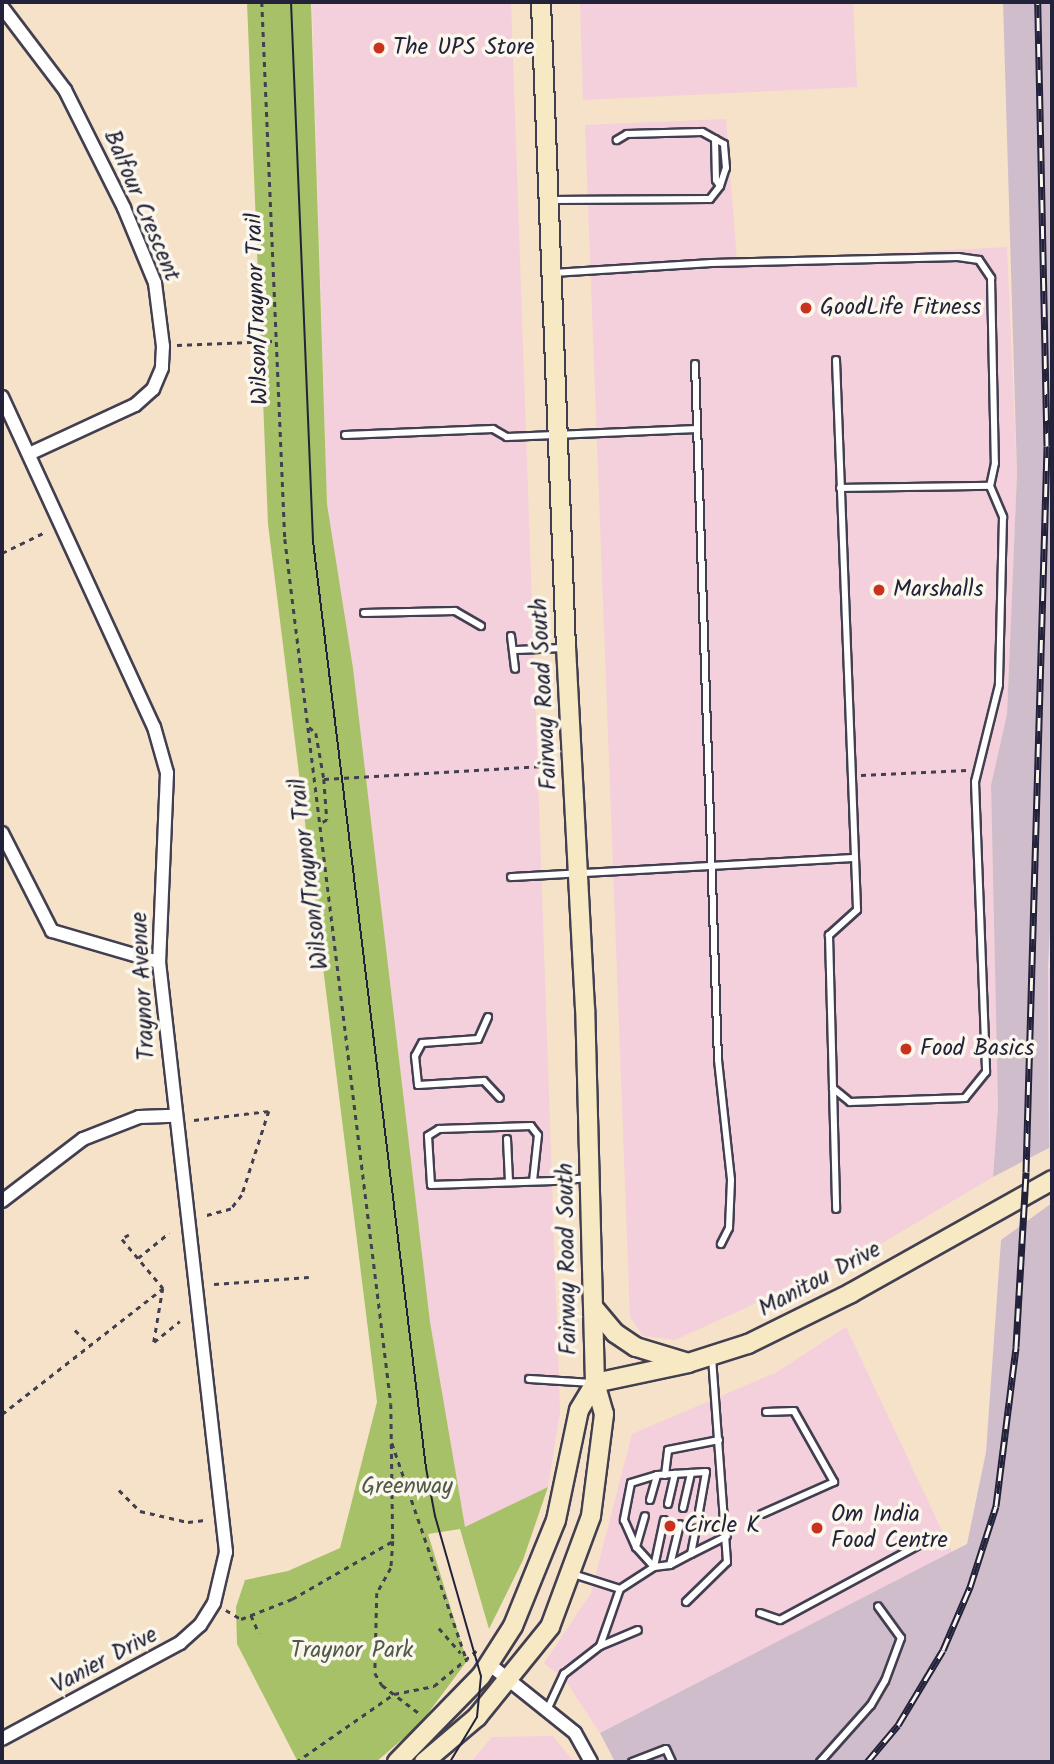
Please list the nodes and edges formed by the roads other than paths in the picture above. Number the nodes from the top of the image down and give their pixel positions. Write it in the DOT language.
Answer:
graph roads {
  1 [pos="541,2"];
  2 [pos="2,6"];
  3 [pos="617,139"];
  4 [pos="548,200"];
  5 [pos="551,274"];
  6 [pos="836,360"];
  7 [pos="695,364"];
  8 [pos="2,397"];
  9 [pos="697,429"];
  10 [pos="559,433"];
  11 [pos="345,435"];
  12 [pos="29,454"];
  13 [pos="990,486"];
  14 [pos="840,488"];
  15 [pos="364,613"];
  16 [pos="481,626"];
  17 [pos="510,636"];
  18 [pos="566,648"];
  19 [pos="516,650"];
  20 [pos="515,669"];
  21 [pos="2,833"];
  22 [pos="854,858"];
  23 [pos="711,865"];
  24 [pos="578,873"];
  25 [pos="511,877"];
  26 [pos="159,962"];
  27 [pos="488,1017"];
  28 [pos="833,1088"];
  29 [pos="500,1098"];
  30 [pos="174,1116"];
  31 [pos="507,1139"];
  32 [pos="591,1178"];
  33 [pos="1052,1180"];
  34 [pos="533,1181"];
  35 [pos="509,1182"];
  36 [pos="2,1201"];
  37 [pos="836,1209"];
  38 [pos="721,1244"];
  39 [pos="594,1308"];
  40 [pos="712,1356"];
  41 [pos="688,1363"];
  42 [pos="529,1379"];
  43 [pos="595,1383"];
  44 [pos="766,1412"];
  45 [pos="719,1440"];
  46 [pos="691,1473"];
  47 [pos="675,1474"];
  48 [pos="657,1475"];
  49 [pos="666,1475"];
  50 [pos="650,1500"];
  51 [pos="667,1504"];
  52 [pos="683,1508"];
  53 [pos="699,1511"];
  54 [pos="762,1514"];
  55 [pos="645,1516"];
  56 [pos="664,1520"];
  57 [pos="680,1524"];
  58 [pos="696,1528"];
  59 [pos="727,1536"];
  60 [pos="926,1541"];
  61 [pos="636,1547"];
  62 [pos="691,1554"];
  63 [pos="670,1565"];
  64 [pos="654,1567"];
  65 [pos="573,1574"];
  66 [pos="620,1589"];
  67 [pos="686,1602"];
  68 [pos="214,1603"];
  69 [pos="878,1606"];
  70 [pos="760,1613"];
  71 [pos="638,1630"];
  72 [pos="600,1646"];
  73 [pos="483,1657"];
  74 [pos="512,1678"];
  75 [pos="548,1708"];
  76 [pos="2,1740"];
  77 [pos="397,1762"];
  78 [pos="424,1762"];
  79 [pos="591,1762"];
  80 [pos="632,1762"];
  81 [pos="672,1762"];
  82 [pos="820,1762"];
  1 -- 4 [label="main road, Fairway Road South"];
  2 -- 12 [label="street, Balfour Crescent"];
  3 -- 4 [label="lane"];
  4 -- 5 [label="main road, Fairway Road South"];
  5 -- 10 [label="main road, Fairway Road South"];
  5 -- 13 [label="lane"];
  6 -- 14 [label="lane"];
  7 -- 9 [label="lane"];
  8 -- 12 [label="street, Traynor Avenue"];
  9 -- 10 [label="lane"];
  9 -- 23 [label="lane"];
  10 -- 11 [label="lane"];
  10 -- 18 [label="main road, Fairway Road South"];
  12 -- 26 [label="street, Traynor Avenue"];
  13 -- 14 [label="lane"];
  13 -- 28 [label="lane"];
  14 -- 22 [label="lane"];
  15 -- 16 [label="lane"];
  17 -- 19 [label="lane"];
  18 -- 19 [label="lane"];
  18 -- 24 [label="main road, Fairway Road South"];
  19 -- 20 [label="lane"];
  21 -- 26 [label="street"];
  22 -- 23 [label="lane"];
  22 -- 28 [label="lane"];
  23 -- 24 [label="lane"];
  23 -- 38 [label="lane"];
  24 -- 25 [label="lane"];
  24 -- 32 [label="main road, Fairway Road South"];
  26 -- 30 [label="street, Traynor Avenue"];
  27 -- 29 [label="lane"];
  28 -- 37 [label="lane"];
  30 -- 36 [label="street"];
  30 -- 68 [label="street, Traynor Avenue"];
  31 -- 35 [label="lane"];
  32 -- 34 [label="lane"];
  32 -- 39 [label="main road, Fairway Road South"];
  33 -- 40 [label="main road, Manitou Drive"];
  34 -- 35 [label="lane"];
  34 -- 35 [label="lane"];
  39 -- 41 [label="main road"];
  39 -- 43 [label="main road, Fairway Road South"];
  40 -- 41 [label="main road, Manitou Drive"];
  40 -- 45 [label="lane"];
  41 -- 43 [label="main road, Manitou Drive"];
  42 -- 43 [label="lane"];
  43 -- 65 [label="main road, Fairway Road South"];
  43 -- 73 [label="main road"];
  44 -- 54 [label="lane"];
  45 -- 49 [label="lane"];
  45 -- 59 [label="lane"];
  46 -- 47 [label="lane"];
  46 -- 52 [label="lane"];
  46 -- 53 [label="lane"];
  47 -- 49 [label="lane"];
  47 -- 51 [label="lane"];
  48 -- 49 [label="lane"];
  48 -- 50 [label="lane"];
  48 -- 61 [label="lane"];
  55 -- 61 [label="lane"];
  56 -- 64 [label="lane"];
  57 -- 63 [label="lane"];
  58 -- 62 [label="lane"];
  59 -- 62 [label="lane"];
  59 -- 67 [label="lane"];
  60 -- 70 [label="lane"];
  61 -- 64 [label="lane"];
  62 -- 63 [label="lane"];
  63 -- 64 [label="lane"];
  64 -- 66 [label="lane"];
  65 -- 66 [label="lane"];
  65 -- 74 [label="main road, Fairway Road South"];
  66 -- 72 [label="lane"];
  68 -- 76 [label="street, Vanier Drive"];
  69 -- 82 [label="lane"];
  71 -- 72 [label="lane"];
  72 -- 75 [label="lane"];
  73 -- 74 [label="street"];
  73 -- 77 [label="main road"];
  74 -- 75 [label="street"];
  74 -- 78 [label="main road, Fairway Road South"];
  75 -- 79 [label="street"];
  80 -- 81 [label="lane"];
}
